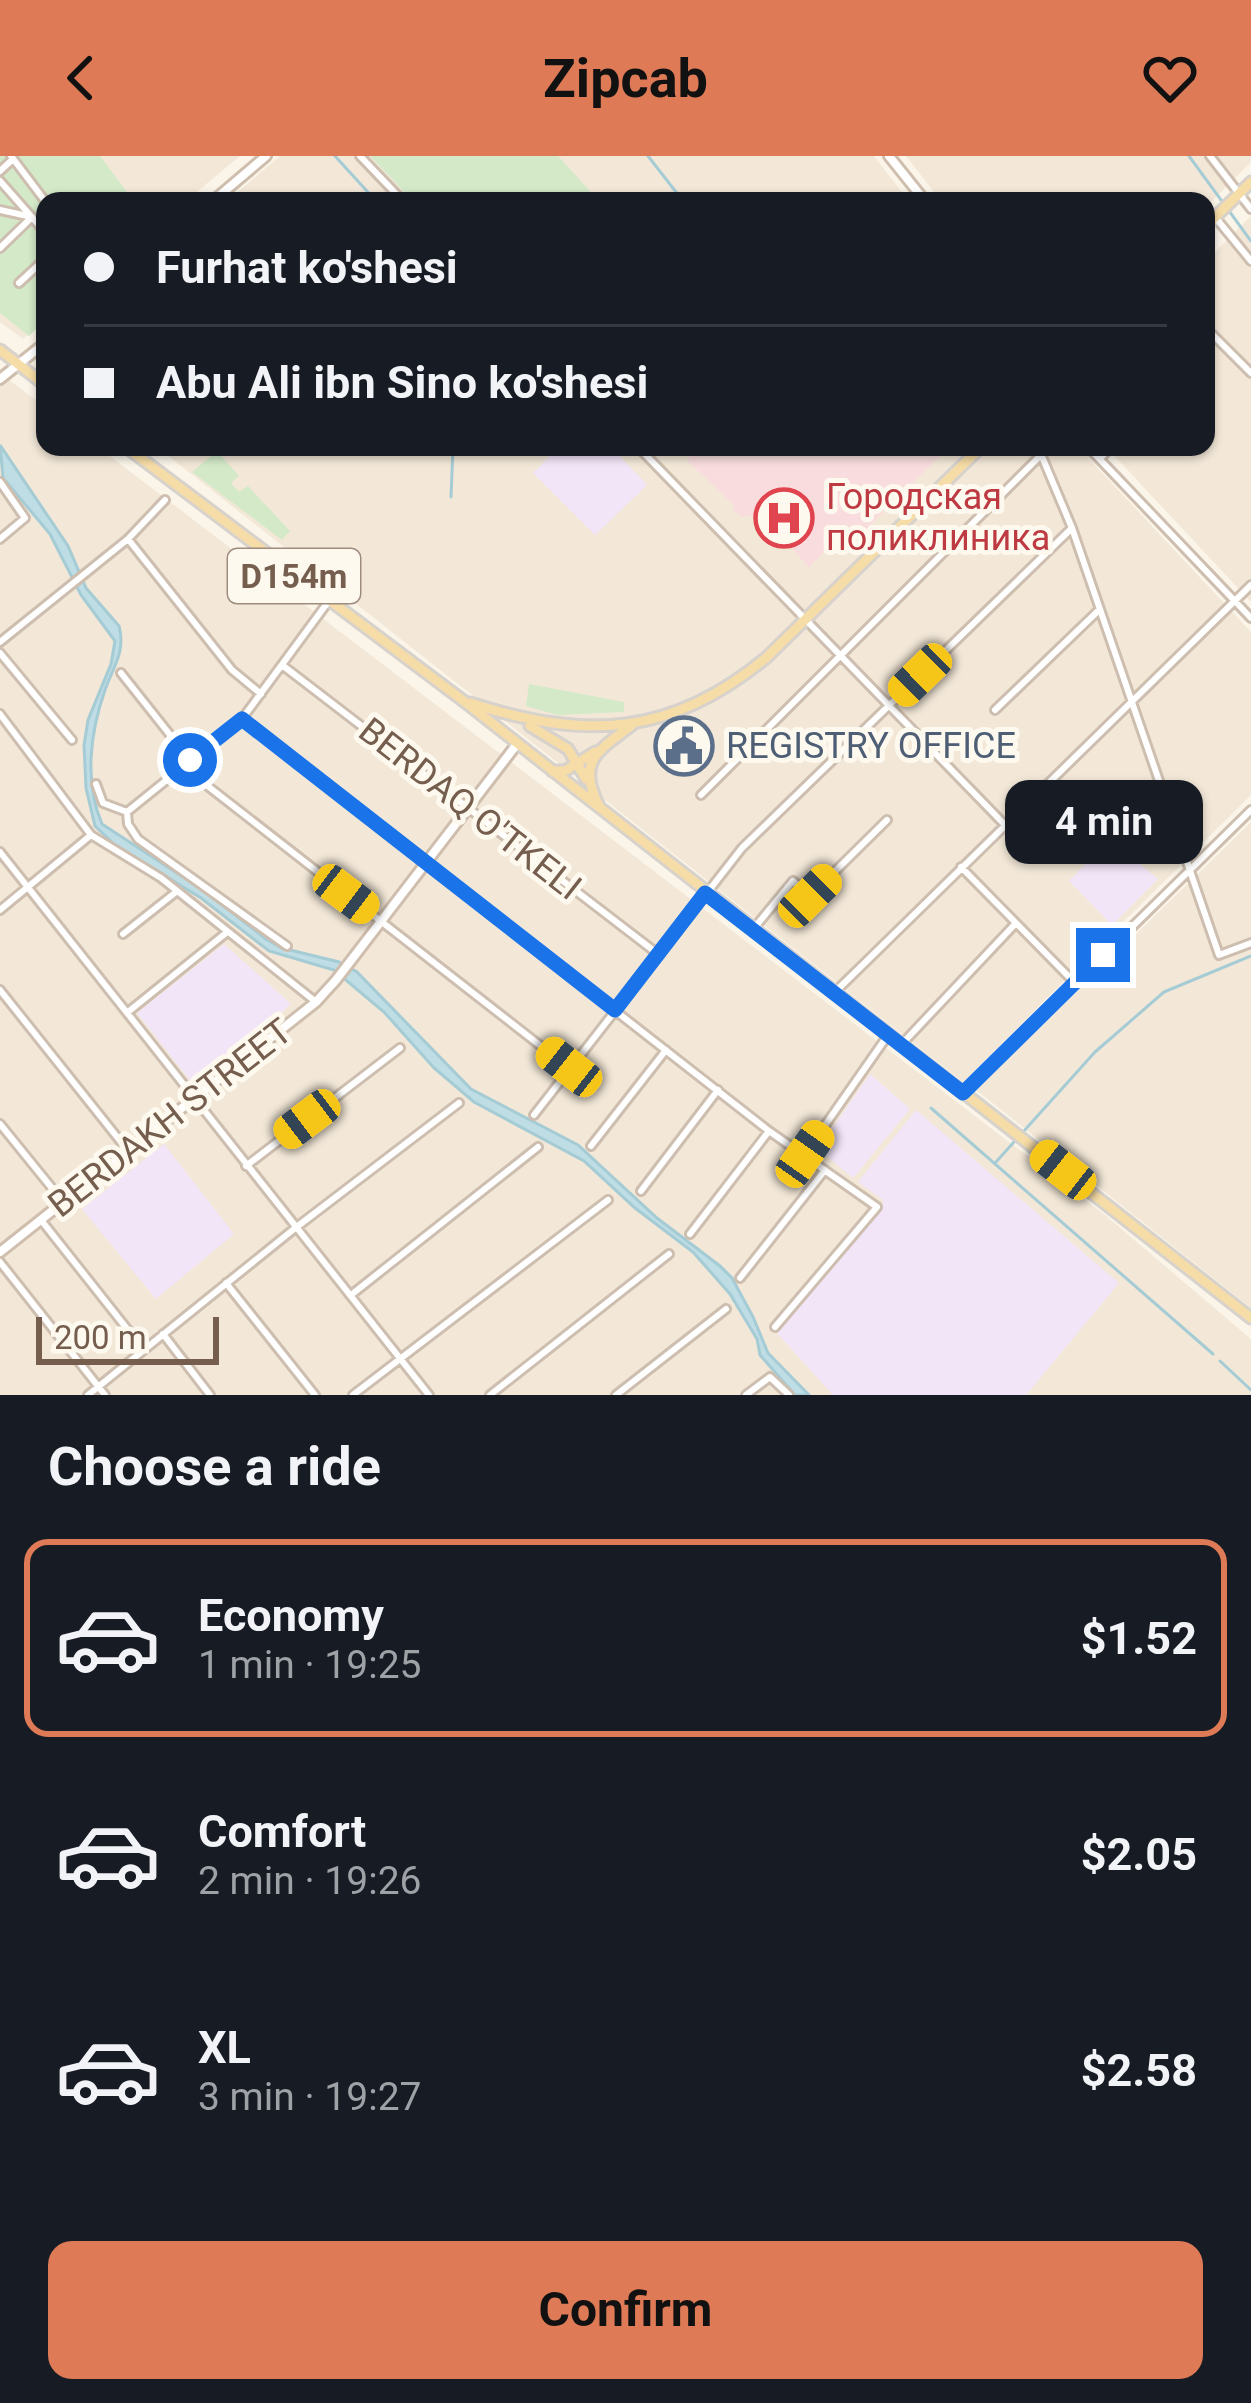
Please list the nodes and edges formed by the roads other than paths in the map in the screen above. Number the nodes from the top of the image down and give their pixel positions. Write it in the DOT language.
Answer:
graph roads {
  1 [pos="266,156"];
  2 [pos="360,156"];
  3 [pos="889,156"];
  4 [pos="1210,156"];
  5 [pos="12,158"];
  6 [pos="0,171"];
  7 [pos="0,181"];
  8 [pos="1251,182"];
  9 [pos="38,192"];
  10 [pos="224,192"];
  11 [pos="394,192"];
  12 [pos="918,192"];
  13 [pos="1236,197"];
  14 [pos="1251,209"];
  15 [pos="0,210"];
  16 [pos="32,217"];
  17 [pos="1215,217"];
  18 [pos="1215,221"];
  19 [pos="36,222"];
  20 [pos="0,248"];
  21 [pos="1251,262"];
  22 [pos="36,268"];
  23 [pos="20,283"];
  24 [pos="1215,339"];
  25 [pos="0,350"];
  26 [pos="36,350"];
  27 [pos="18,365"];
  28 [pos="1251,373"];
  29 [pos="36,378"];
  30 [pos="0,380"];
  31 [pos="138,456"];
  32 [pos="647,456"];
  33 [pos="972,456"];
  34 [pos="1097,456"];
  35 [pos="1102,456"];
  36 [pos="1040,457"];
  37 [pos="1100,459"];
  38 [pos="0,482"];
  39 [pos="165,500"];
  40 [pos="1072,528"];
  41 [pos="0,539"];
  42 [pos="128,539"];
  43 [pos="1251,585"];
  44 [pos="1235,601"];
  45 [pos="328,602"];
  46 [pos="1100,610"];
  47 [pos="1251,618"];
  48 [pos="806,620"];
  49 [pos="0,642"];
  50 [pos="0,653"];
  51 [pos="841,654"];
  52 [pos="282,664"];
  53 [pos="121,673"];
  54 [pos="261,694"];
  55 [pos="1131,701"];
  56 [pos="465,702"];
  57 [pos="889,704"];
  58 [pos="995,710"];
  59 [pos="0,714"];
  60 [pos="512,717"];
  61 [pos="242,719"];
  62 [pos="634,724"];
  63 [pos="563,726"];
  64 [pos="539,730"];
  65 [pos="72,740"];
  66 [pos="517,744"];
  67 [pos="600,749"];
  68 [pos="190,760"];
  69 [pos="578,764"];
  70 [pos="182,766"];
  71 [pos="552,771"];
  72 [pos="96,784"];
  73 [pos="589,784"];
  74 [pos="701,795"];
  75 [pos="466,806"];
  76 [pos="1251,810"];
  77 [pos="602,811"];
  78 [pos="127,812"];
  79 [pos="886,820"];
  80 [pos="1004,824"];
  81 [pos="91,836"];
  82 [pos="0,852"];
  83 [pos="424,861"];
  84 [pos="961,866"];
  85 [pos="1191,872"];
  86 [pos="28,887"];
  87 [pos="176,892"];
  88 [pos="705,893"];
  89 [pos="0,910"];
  90 [pos="380,920"];
  91 [pos="1016,923"];
  92 [pos="752,930"];
  93 [pos="226,933"];
  94 [pos="123,934"];
  95 [pos="1251,943"];
  96 [pos="287,946"];
  97 [pos="658,954"];
  98 [pos="1074,982"];
  99 [pos="0,990"];
  100 [pos="834,993"];
  101 [pos="316,1002"];
  102 [pos="615,1010"];
  103 [pos="128,1012"];
  104 [pos="888,1035"];
  105 [pos="901,1045"];
  106 [pos="400,1048"];
  107 [pos="666,1050"];
  108 [pos="569,1067"];
  109 [pos="718,1090"];
  110 [pos="963,1093"];
  111 [pos="194,1102"];
  112 [pos="459,1103"];
  113 [pos="534,1115"];
  114 [pos="0,1124"];
  115 [pos="770,1131"];
  116 [pos="591,1146"];
  117 [pos="538,1147"];
  118 [pos="129,1152"];
  119 [pos="805,1154"];
  120 [pos="245,1166"];
  121 [pos="825,1170"];
  122 [pos="641,1191"];
  123 [pos="608,1200"];
  124 [pos="64,1203"];
  125 [pos="41,1220"];
  126 [pos="294,1229"];
  127 [pos="690,1234"];
  128 [pos="0,1252"];
  129 [pos="669,1254"];
  130 [pos="0,1262"];
  131 [pos="740,1278"];
  132 [pos="226,1283"];
  133 [pos="351,1295"];
  134 [pos="726,1309"];
  135 [pos="1251,1318"];
  136 [pos="775,1327"];
  137 [pos="163,1334"];
  138 [pos="144,1350"];
  139 [pos="401,1359"];
  140 [pos="99,1387"];
  141 [pos="88,1395"];
  142 [pos="105,1395"];
  143 [pos="211,1395"];
  144 [pos="315,1395"];
  145 [pos="353,1395"];
  146 [pos="429,1395"];
  147 [pos="490,1395"];
  148 [pos="616,1395"];
  149 [pos="746,1395"];
  150 [pos="789,1395"];
  1 -- 10 [label="street"];
  2 -- 11 [label="street"];
  3 -- 12 [label="street"];
  4 -- 13 [label="street"];
  5 -- 6 [label="street"];
  5 -- 9 [label="street"];
  7 -- 16 [label="street"];
  8 -- 13 [label="main road"];
  13 -- 14 [label="street"];
  13 -- 17 [label="main road"];
  15 -- 16 [label="street"];
  16 -- 19 [label="street"];
  16 -- 20 [label="street"];
  18 -- 21 [label="street"];
  22 -- 23 [label="street"];
  24 -- 28 [label="street"];
  25 -- 27 [label="main road"];
  26 -- 27 [label="street"];
  27 -- 29 [label="main road"];
  27 -- 30 [label="street"];
  31 -- 45 [label="main road, D154m"];
  32 -- 48 [label="street"];
  33 -- 48 [label="main road"];
  34 -- 37 [label="street"];
  35 -- 37 [label="street"];
  36 -- 40 [label="street"];
  36 -- 51 [label="street"];
  37 -- 44 [label="street"];
  38 -- 41 [label="street"];
  39 -- 42 [label="street"];
  40 -- 46 [label="street"];
  40 -- 57 [label="street"];
  42 -- 49 [label="street"];
  42 -- 54 [label="street"];
  43 -- 44 [label="street"];
  44 -- 47 [label="street"];
  44 -- 55 [label="street"];
  45 -- 52 [label="street"];
  45 -- 56 [label="main road, D154m"];
  46 -- 55 [label="street"];
  46 -- 58 [label="street"];
  48 -- 51 [label="street"];
  48 -- 62 [label="main road"];
  50 -- 65 [label="street"];
  51 -- 57 [label="street"];
  51 -- 74 [label="street"];
  52 -- 54 [label="street"];
  52 -- 75 [label="street, BERDAQ O'TKELI"];
  53 -- 68 [label="street"];
  54 -- 61 [label="street"];
  55 -- 80 [label="street"];
  55 -- 85 [label="street"];
  56 -- 60 [label="main road"];
  56 -- 66 [label="main road, D154m"];
  57 -- 80 [label="street"];
  57 -- 88 [label="street"];
  59 -- 81 [label="street"];
  60 -- 63 [label="main road"];
  60 -- 64 [label="main road"];
  61 -- 68 [label="street"];
  61 -- 83 [label="street"];
  62 -- 63 [label="main road"];
  62 -- 67 [label="main road"];
  63 -- 64 [label="main road"];
  64 -- 66 [label="main road"];
  64 -- 69 [label="main road"];
  66 -- 71 [label="main road, D154m"];
  66 -- 75 [label="street, BERDAKH STREET"];
  67 -- 69 [label="main road"];
  67 -- 73 [label="main road"];
  68 -- 70 [label="street"];
  69 -- 71 [label="main road"];
  69 -- 73 [label="main road"];
  70 -- 78 [label="street"];
  70 -- 90 [label="street"];
  71 -- 77 [label="main road, D154m"];
  72 -- 78 [label="street"];
  73 -- 77 [label="main road"];
  75 -- 83 [label="street, BERDAKH STREET"];
  75 -- 97 [label="street, BERDAQ O'TKELI"];
  76 -- 85 [label="street"];
  77 -- 88 [label="main road, D154m"];
  78 -- 96 [label="street"];
  79 -- 92 [label="street"];
  80 -- 84 [label="street"];
  81 -- 86 [label="street"];
  81 -- 87 [label="street"];
  82 -- 86 [label="street"];
  83 -- 90 [label="street, BERDAKH STREET"];
  83 -- 102 [label="street"];
  84 -- 91 [label="street"];
  84 -- 100 [label="street"];
  85 -- 95 [label="street"];
  85 -- 98 [label="street"];
  86 -- 89 [label="street"];
  86 -- 103 [label="street"];
  87 -- 93 [label="street"];
  87 -- 94 [label="street"];
  88 -- 92 [label="main road, D154m"];
  88 -- 97 [label="street"];
  90 -- 101 [label="street, BERDAKH STREET"];
  90 -- 108 [label="street"];
  91 -- 98 [label="street"];
  91 -- 105 [label="street"];
  92 -- 100 [label="main road, D154m"];
  93 -- 101 [label="street"];
  93 -- 103 [label="street"];
  97 -- 102 [label="street"];
  98 -- 110 [label="street"];
  99 -- 118 [label="street"];
  100 -- 104 [label="main road, D154m"];
  101 -- 111 [label="street, BERDAKH STREET"];
  102 -- 107 [label="street"];
  102 -- 108 [label="street"];
  103 -- 111 [label="street"];
  104 -- 105 [label="main road, D154m"];
  104 -- 119 [label="street"];
  105 -- 110 [label="main road, D154m"];
  106 -- 120 [label="street"];
  107 -- 109 [label="street"];
  107 -- 116 [label="street"];
  108 -- 113 [label="street"];
  109 -- 115 [label="street"];
  109 -- 122 [label="street"];
  110 -- 135 [label="main road, D154m"];
  111 -- 118 [label="street, BERDAKH STREET"];
  111 -- 120 [label="street"];
  112 -- 126 [label="street"];
  114 -- 124 [label="street"];
  115 -- 119 [label="street"];
  115 -- 127 [label="street"];
  117 -- 133 [label="street"];
  118 -- 124 [label="street, BERDAKH STREET"];
  119 -- 121 [label="street"];
  120 -- 126 [label="street"];
  121 -- 131 [label="street"];
  121 -- 136 [label="street"];
  123 -- 139 [label="street"];
  124 -- 125 [label="street, BERDAKH STREET"];
  125 -- 128 [label="street, BERDAKH STREET"];
  125 -- 138 [label="street"];
  126 -- 132 [label="street"];
  126 -- 133 [label="street"];
  129 -- 147 [label="street"];
  130 -- 140 [label="street"];
  132 -- 137 [label="street"];
  132 -- 144 [label="street"];
  133 -- 139 [label="street"];
  134 -- 148 [label="street"];
  137 -- 138 [label="street"];
  137 -- 143 [label="street"];
  138 -- 140 [label="street"];
  139 -- 145 [label="street"];
  139 -- 146 [label="street"];
  140 -- 141 [label="street"];
  140 -- 142 [label="street"];
  149 -- 150 [label="street"];
}
